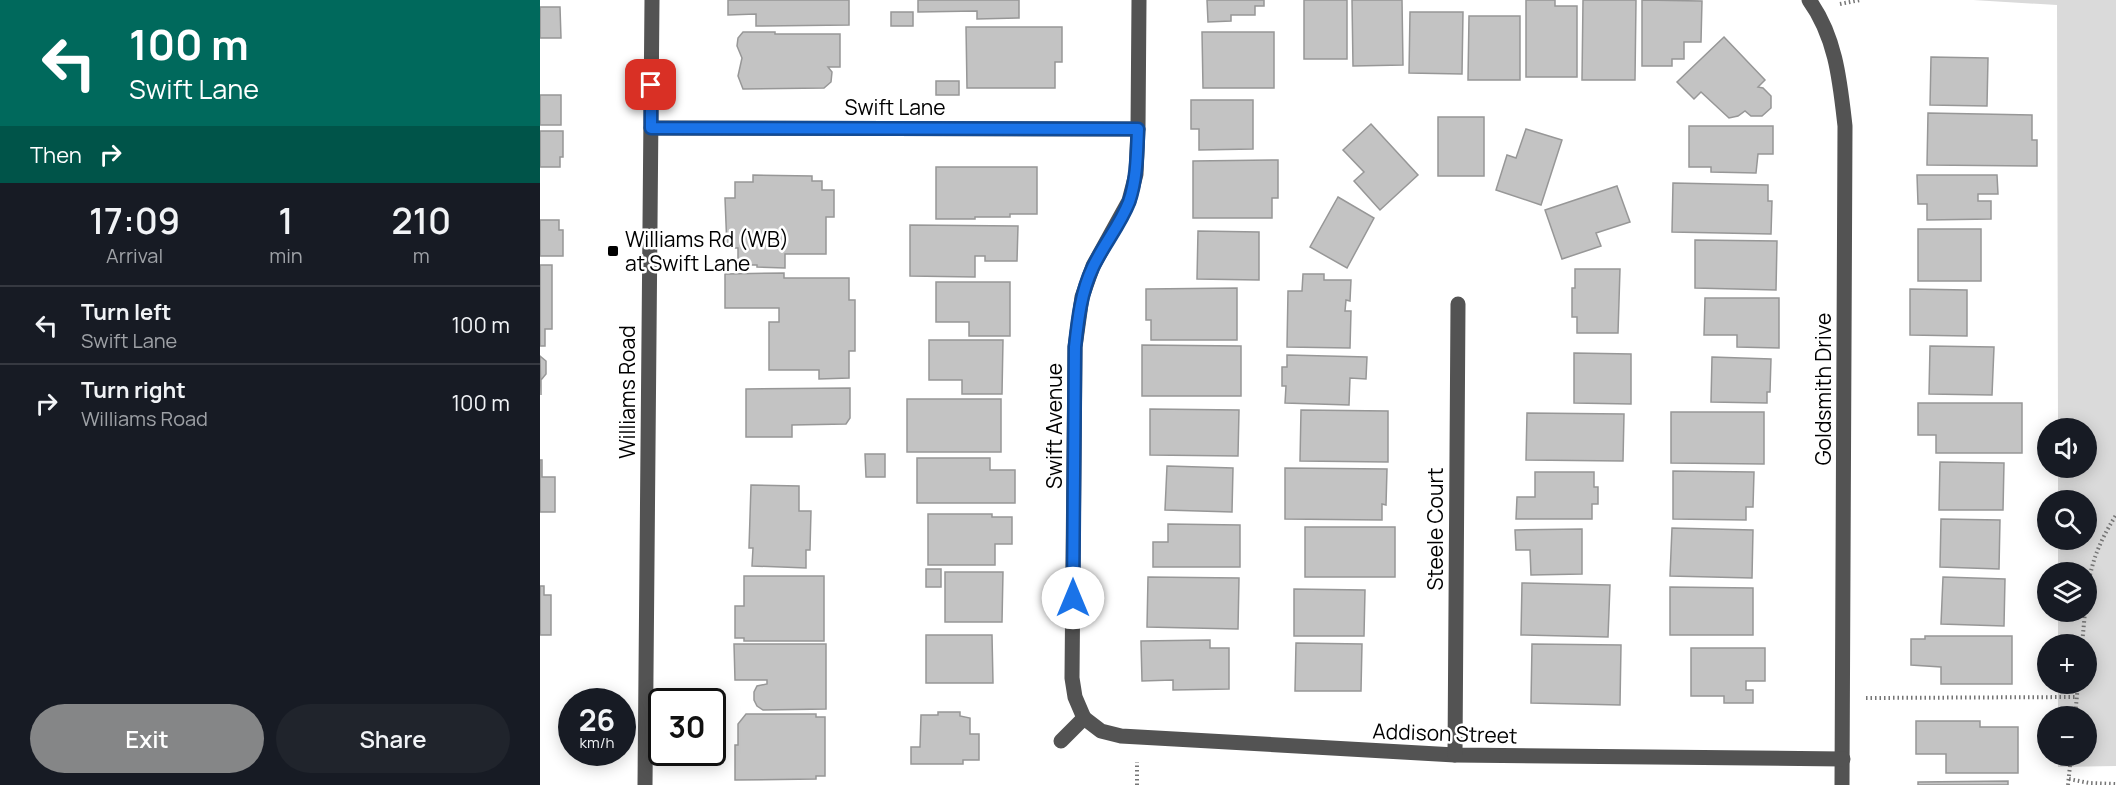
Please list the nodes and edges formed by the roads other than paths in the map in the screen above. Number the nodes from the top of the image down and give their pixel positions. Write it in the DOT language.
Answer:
graph roads {
  1 [pos="652,0"];
  2 [pos="1138,0"];
  3 [pos="1809,0"];
  4 [pos="651,128"];
  5 [pos="1138,129"];
  6 [pos="1458,304"];
  7 [pos="1083,718"];
  8 [pos="1061,741"];
  9 [pos="1455,755"];
  10 [pos="1843,759"];
  11 [pos="645,785"];
  12 [pos="1842,785"];
  1 -- 4 [label="street, Williams Road"];
  2 -- 5 [label="street, Swift Avenue"];
  3 -- 10 [label="street, Goldsmith Drive"];
  4 -- 5 [label="street, Swift Lane"];
  4 -- 11 [label="street, Williams Road"];
  5 -- 7 [label="street, Swift Avenue"];
  6 -- 9 [label="street, Steele Court"];
  7 -- 8 [label="street"];
  7 -- 9 [label="street, Addison Street"];
  9 -- 10 [label="street, Addison Street"];
  10 -- 12 [label="street, Goldsmith Drive"];
}
